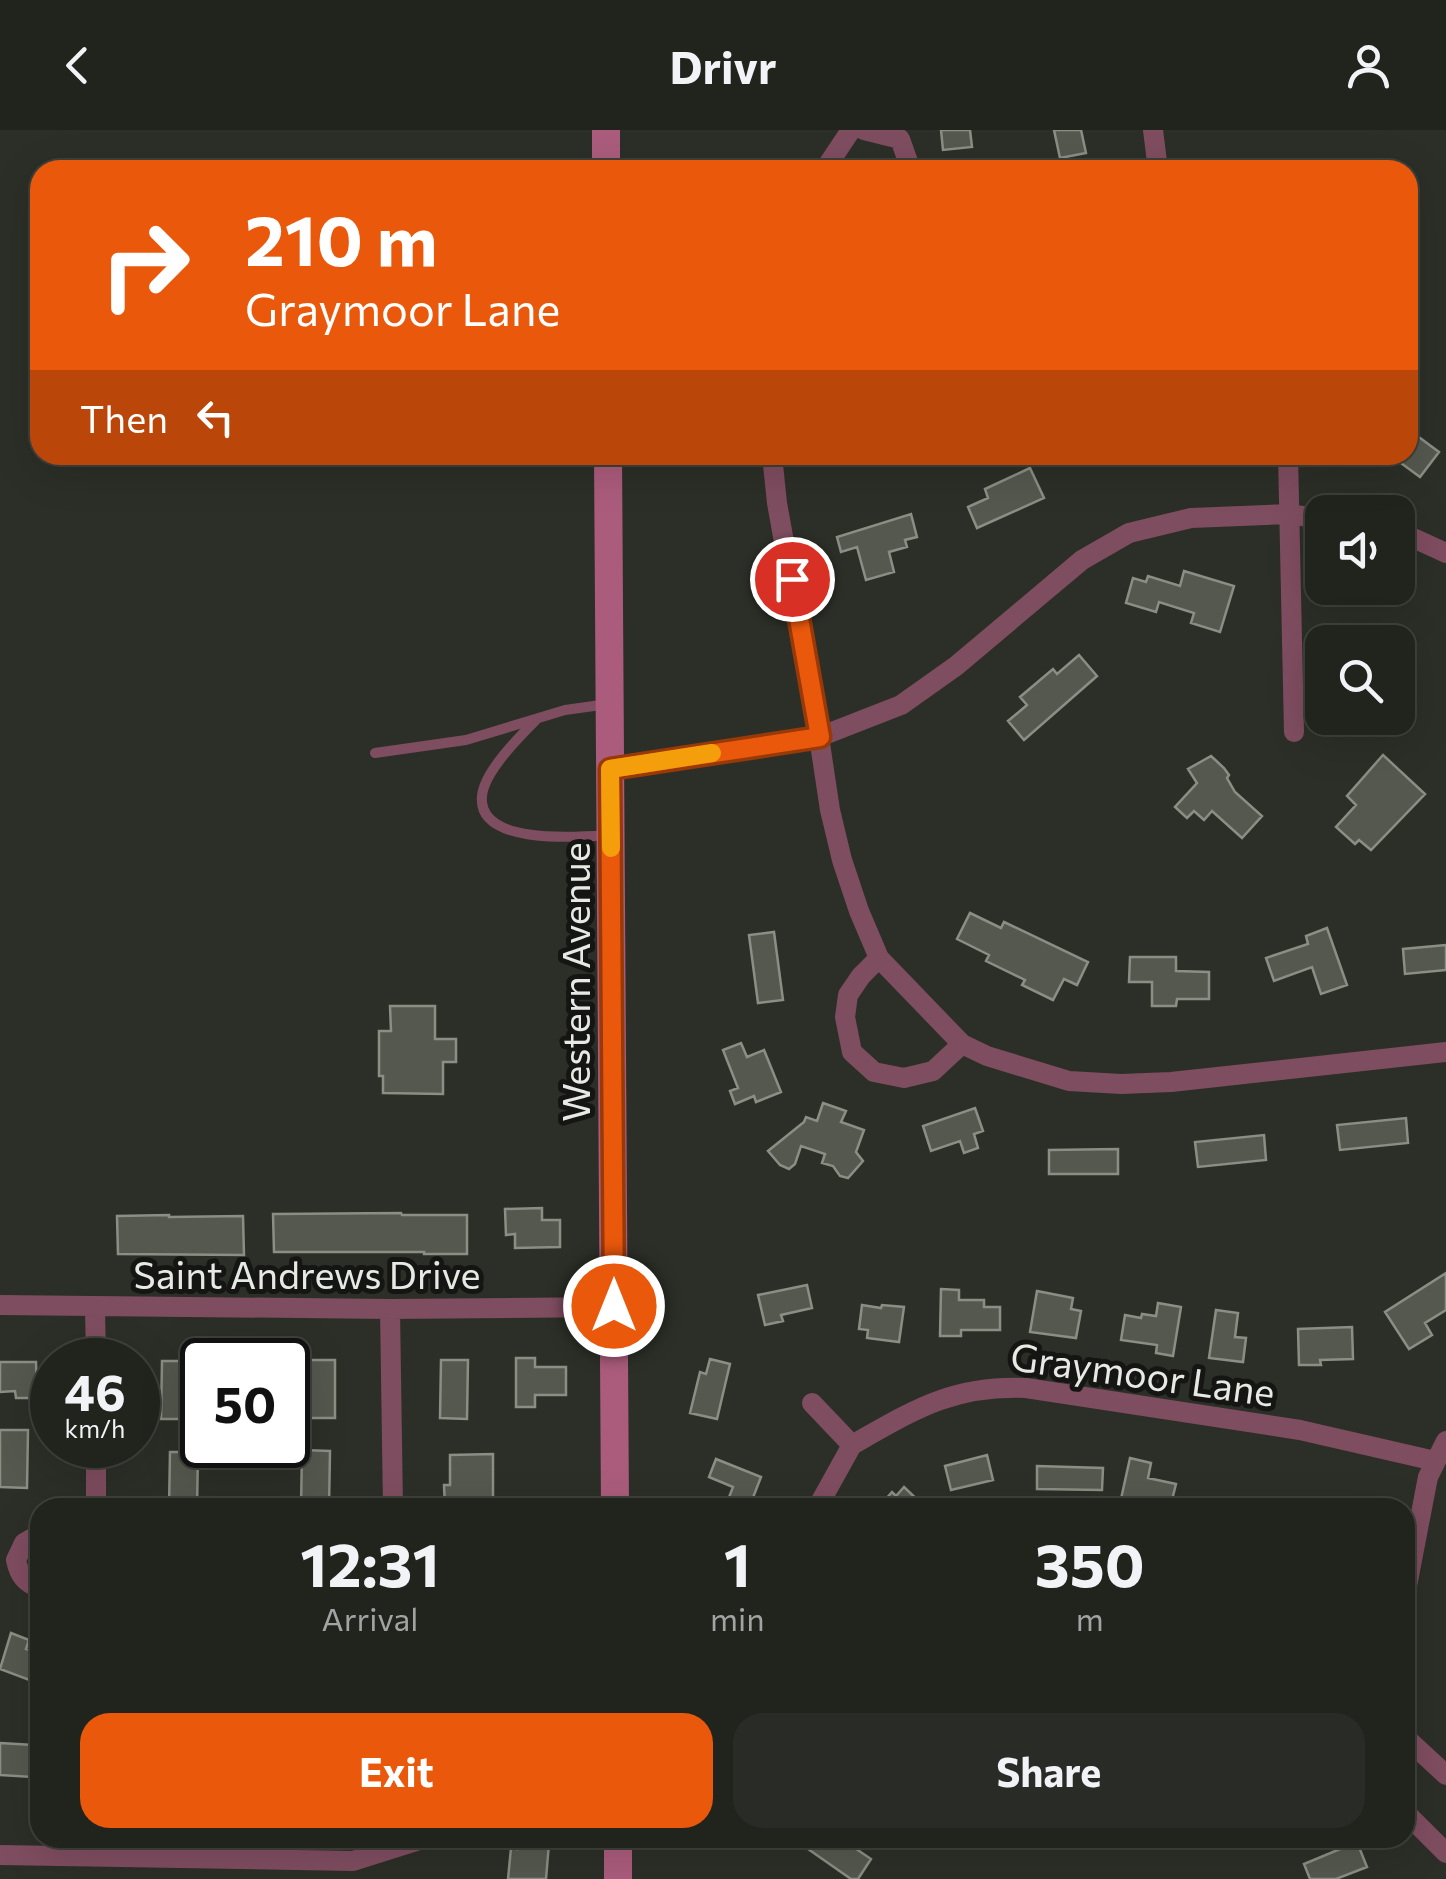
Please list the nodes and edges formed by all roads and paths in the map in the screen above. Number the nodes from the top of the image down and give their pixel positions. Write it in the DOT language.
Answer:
graph roads {
  1 [pos="606,130"];
  2 [pos="851,130"];
  3 [pos="864,130"];
  4 [pos="1153,130"];
  5 [pos="606,160"];
  6 [pos="830,160"];
  7 [pos="907,160"];
  8 [pos="1157,160"];
  9 [pos="608,465"];
  10 [pos="773,465"];
  11 [pos="1288,465"];
  12 [pos="1289,514"];
  13 [pos="1305,516"];
  14 [pos="1415,539"];
  15 [pos="1446,553"];
  16 [pos="610,703"];
  17 [pos="536,720"];
  18 [pos="1294,732"];
  19 [pos="820,737"];
  20 [pos="374,754"];
  21 [pos="610,769"];
  22 [pos="611,834"];
  23 [pos="880,958"];
  24 [pos="962,1044"];
  25 [pos="1446,1052"];
  26 [pos="0,1305"];
  27 [pos="614,1306"];
  28 [pos="96,1308"];
  29 [pos="390,1309"];
  30 [pos="96,1338"];
  31 [pos="812,1403"];
  32 [pos="1446,1440"];
  33 [pos="852,1446"];
  34 [pos="1435,1461"];
  35 [pos="96,1468"];
  36 [pos="96,1498"];
  37 [pos="394,1498"];
  38 [pos="615,1498"];
  39 [pos="823,1498"];
  40 [pos="30,1540"];
  41 [pos="1415,1545"];
  42 [pos="30,1585"];
  43 [pos="1415,1746"];
  44 [pos="1446,1775"];
  45 [pos="1415,1822"];
  46 [pos="394,1848"];
  47 [pos="618,1848"];
  48 [pos="1446,1852"];
  49 [pos="0,1855"];
  50 [pos="618,1879"];
  1 -- 5 [label="main road"];
  2 -- 6 [label="street"];
  3 -- 7 [label="street"];
  4 -- 8 [label="street"];
  9 -- 16 [label="main road, Western Avenue"];
  10 -- 19 [label="street"];
  11 -- 12 [label="street"];
  12 -- 13 [label="street"];
  12 -- 18 [label="street"];
  12 -- 19 [label="street"];
  14 -- 15 [label="street"];
  16 -- 17 [label="lane"];
  16 -- 21 [label="main road, Western Avenue"];
  17 -- 20 [label="lane"];
  17 -- 22 [label="lane"];
  19 -- 21 [label="street"];
  19 -- 23 [label="street"];
  21 -- 22 [label="main road, Western Avenue"];
  22 -- 27 [label="main road, Western Avenue"];
  23 -- 24 [label="street"];
  23 -- 24 [label="street"];
  24 -- 25 [label="street"];
  26 -- 28 [label="street, Saint Andrews Drive"];
  27 -- 29 [label="street, Saint Andrews Drive"];
  27 -- 38 [label="main road, Western Avenue"];
  28 -- 29 [label="street, Saint Andrews Drive"];
  28 -- 30 [label="street"];
  29 -- 37 [label="street"];
  31 -- 33 [label="street"];
  32 -- 34 [label="street"];
  33 -- 34 [label="street, Graymoor Lane"];
  33 -- 39 [label="street"];
  34 -- 41 [label="street"];
  35 -- 36 [label="street"];
  40 -- 42 [label="street"];
  43 -- 44 [label="street"];
  45 -- 48 [label="street"];
  46 -- 49 [label="street"];
  47 -- 50 [label="main road"];
}
